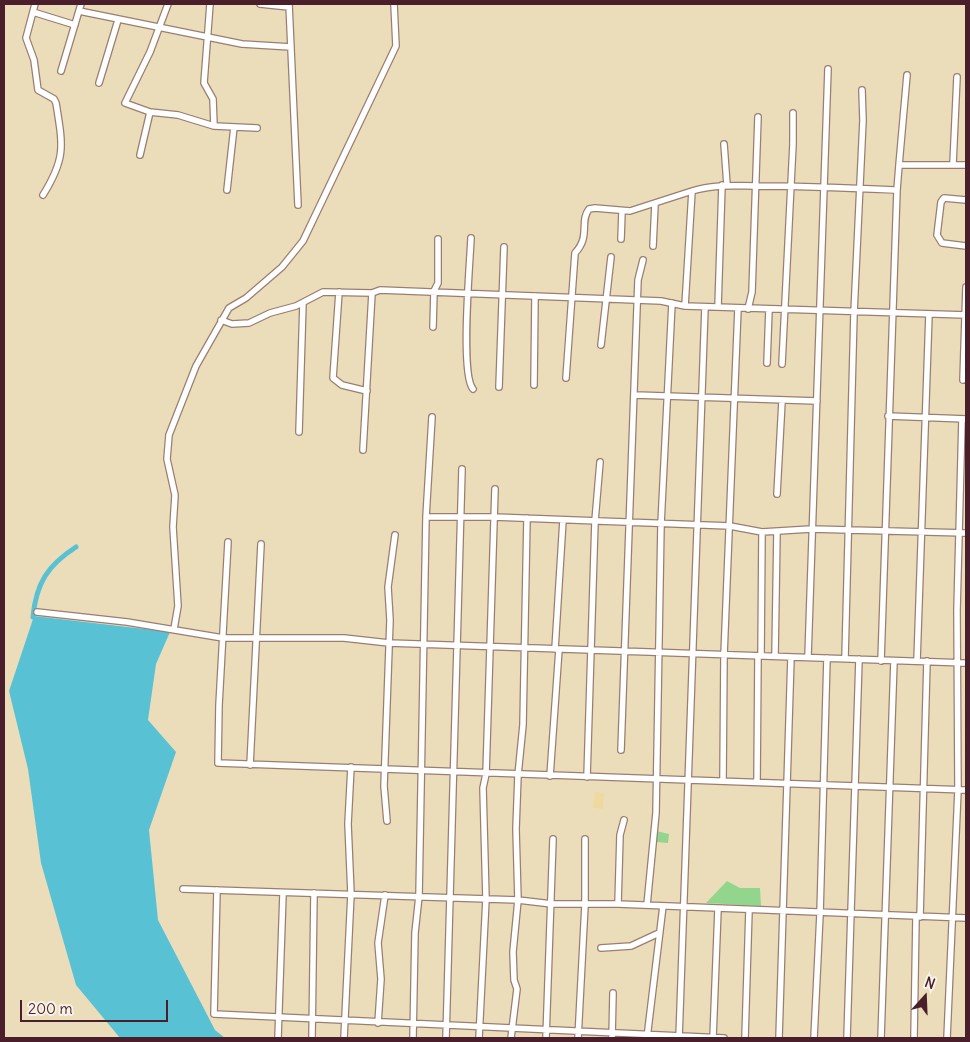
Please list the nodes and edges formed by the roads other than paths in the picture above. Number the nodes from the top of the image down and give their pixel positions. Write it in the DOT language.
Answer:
graph roads {
  1 [pos="35,4"];
  2 [pos="82,4"];
  3 [pos="168,4"];
  4 [pos="210,4"];
  5 [pos="260,4"];
  6 [pos="394,4"];
  7 [pos="289,5"];
  8 [pos="79,11"];
  9 [pos="33,12"];
  10 [pos="118,20"];
  11 [pos="75,25"];
  12 [pos="160,28"];
  13 [pos="208,38"];
  14 [pos="291,47"];
  15 [pos="828,69"];
  16 [pos="61,71"];
  17 [pos="907,75"];
  18 [pos="957,77"];
  19 [pos="99,83"];
  20 [pos="862,90"];
  21 [pos="150,112"];
  22 [pos="793,113"];
  23 [pos="758,117"];
  24 [pos="214,126"];
  25 [pos="234,127"];
  26 [pos="257,128"];
  27 [pos="724,144"];
  28 [pos="140,156"];
  29 [pos="953,164"];
  30 [pos="966,164"];
  31 [pos="900,165"];
  32 [pos="725,185"];
  33 [pos="791,185"];
  34 [pos="757,186"];
  35 [pos="825,187"];
  36 [pos="859,188"];
  37 [pos="227,190"];
  38 [pos="897,190"];
  39 [pos="692,191"];
  40 [pos="43,195"];
  41 [pos="966,200"];
  42 [pos="655,204"];
  43 [pos="298,205"];
  44 [pos="622,211"];
  45 [pos="471,238"];
  46 [pos="438,239"];
  47 [pos="621,239"];
  48 [pos="653,246"];
  49 [pos="966,246"];
  50 [pos="504,247"];
  51 [pos="611,257"];
  52 [pos="643,260"];
  53 [pos="966,287"];
  54 [pos="434,291"];
  55 [pos="339,292"];
  56 [pos="372,293"];
  57 [pos="468,293"];
  58 [pos="503,295"];
  59 [pos="535,296"];
  60 [pos="570,298"];
  61 [pos="605,299"];
  62 [pos="639,300"];
  63 [pos="303,303"];
  64 [pos="672,304"];
  65 [pos="685,306"];
  66 [pos="705,307"];
  67 [pos="718,308"];
  68 [pos="738,308"];
  69 [pos="748,308"];
  70 [pos="769,309"];
  71 [pos="785,310"];
  72 [pos="819,312"];
  73 [pos="854,313"];
  74 [pos="929,314"];
  75 [pos="892,315"];
  76 [pos="965,315"];
  77 [pos="221,320"];
  78 [pos="433,327"];
  79 [pos="601,345"];
  80 [pos="767,363"];
  81 [pos="782,364"];
  82 [pos="566,378"];
  83 [pos="963,380"];
  84 [pos="534,385"];
  85 [pos="499,387"];
  86 [pos="473,389"];
  87 [pos="367,391"];
  88 [pos="634,395"];
  89 [pos="667,396"];
  90 [pos="703,397"];
  91 [pos="734,398"];
  92 [pos="782,401"];
  93 [pos="817,401"];
  94 [pos="888,416"];
  95 [pos="924,416"];
  96 [pos="432,417"];
  97 [pos="964,419"];
  98 [pos="299,432"];
  99 [pos="363,450"];
  100 [pos="600,462"];
  101 [pos="462,469"];
  102 [pos="495,489"];
  103 [pos="778,494"];
  104 [pos="426,517"];
  105 [pos="462,517"];
  106 [pos="494,517"];
  107 [pos="527,518"];
  108 [pos="563,520"];
  109 [pos="595,521"];
  110 [pos="629,522"];
  111 [pos="660,524"];
  112 [pos="696,525"];
  113 [pos="730,526"];
  114 [pos="811,529"];
  115 [pos="847,530"];
  116 [pos="884,531"];
  117 [pos="762,532"];
  118 [pos="777,532"];
  119 [pos="920,532"];
  120 [pos="958,533"];
  121 [pos="966,534"];
  122 [pos="395,535"];
  123 [pos="228,542"];
  124 [pos="261,544"];
  125 [pos="37,612"];
  126 [pos="174,629"];
  127 [pos="223,638"];
  128 [pos="255,639"];
  129 [pos="389,644"];
  130 [pos="422,645"];
  131 [pos="458,646"];
  132 [pos="491,647"];
  133 [pos="524,647"];
  134 [pos="557,649"];
  135 [pos="591,650"];
  136 [pos="624,651"];
  137 [pos="658,652"];
  138 [pos="693,654"];
  139 [pos="724,655"];
  140 [pos="759,656"];
  141 [pos="775,656"];
  142 [pos="791,657"];
  143 [pos="808,657"];
  144 [pos="828,658"];
  145 [pos="845,658"];
  146 [pos="859,659"];
  147 [pos="881,661"];
  148 [pos="894,661"];
  149 [pos="917,661"];
  150 [pos="927,661"];
  151 [pos="957,663"];
  152 [pos="966,664"];
  153 [pos="621,750"];
  154 [pos="250,766"];
  155 [pos="352,767"];
  156 [pos="385,770"];
  157 [pos="421,772"];
  158 [pos="453,773"];
  159 [pos="486,774"];
  160 [pos="518,775"];
  161 [pos="550,776"];
  162 [pos="587,777"];
  163 [pos="655,779"];
  164 [pos="689,780"];
  165 [pos="723,781"];
  166 [pos="757,782"];
  167 [pos="788,783"];
  168 [pos="824,784"];
  169 [pos="855,786"];
  170 [pos="890,787"];
  171 [pos="924,789"];
  172 [pos="958,790"];
  173 [pos="966,790"];
  174 [pos="624,820"];
  175 [pos="387,822"];
  176 [pos="553,839"];
  177 [pos="586,839"];
  178 [pos="183,889"];
  179 [pos="217,890"];
  180 [pos="314,893"];
  181 [pos="283,894"];
  182 [pos="350,894"];
  183 [pos="385,895"];
  184 [pos="419,896"];
  185 [pos="449,897"];
  186 [pos="486,899"];
  187 [pos="518,900"];
  188 [pos="552,904"];
  189 [pos="618,904"];
  190 [pos="585,905"];
  191 [pos="647,905"];
  192 [pos="663,906"];
  193 [pos="683,907"];
  194 [pos="718,909"];
  195 [pos="750,910"];
  196 [pos="784,912"];
  197 [pos="820,914"];
  198 [pos="852,915"];
  199 [pos="886,916"];
  200 [pos="918,917"];
  201 [pos="953,918"];
  202 [pos="966,918"];
  203 [pos="659,933"];
  204 [pos="601,948"];
  205 [pos="613,993"];
  206 [pos="279,1019"];
  207 [pos="312,1020"];
  208 [pos="345,1022"];
  209 [pos="378,1023"];
  210 [pos="413,1025"];
  211 [pos="447,1026"];
  212 [pos="479,1027"];
  213 [pos="512,1029"];
  214 [pos="547,1030"];
  215 [pos="578,1035"];
  216 [pos="612,1036"];
  217 [pos="647,1037"];
  218 [pos="679,1037"];
  219 [pos="278,1038"];
  220 [pos="312,1038"];
  221 [pos="344,1038"];
  222 [pos="413,1038"];
  223 [pos="446,1038"];
  224 [pos="479,1038"];
  225 [pos="511,1038"];
  226 [pos="546,1038"];
  227 [pos="713,1038"];
  228 [pos="724,1038"];
  229 [pos="745,1038"];
  230 [pos="779,1038"];
  231 [pos="814,1038"];
  232 [pos="847,1038"];
  233 [pos="881,1038"];
  234 [pos="914,1038"];
  235 [pos="947,1038"];
  1 -- 9 [label="street"];
  2 -- 8 [label="street"];
  3 -- 12 [label="street"];
  4 -- 13 [label="street"];
  5 -- 7 [label="street"];
  6 -- 77 [label="street"];
  7 -- 14 [label="street"];
  8 -- 10 [label="street"];
  8 -- 11 [label="street"];
  9 -- 11 [label="street"];
  9 -- 40 [label="street"];
  10 -- 12 [label="street"];
  10 -- 19 [label="street"];
  11 -- 16 [label="street"];
  12 -- 13 [label="street"];
  12 -- 21 [label="street"];
  13 -- 14 [label="street"];
  13 -- 24 [label="street"];
  14 -- 43 [label="street"];
  15 -- 35 [label="street"];
  17 -- 31 [label="street"];
  18 -- 29 [label="street"];
  20 -- 36 [label="street"];
  21 -- 24 [label="street"];
  21 -- 28 [label="street"];
  22 -- 33 [label="street"];
  23 -- 34 [label="street"];
  24 -- 25 [label="street"];
  25 -- 26 [label="street"];
  25 -- 37 [label="street"];
  27 -- 32 [label="street"];
  29 -- 30 [label="street"];
  29 -- 31 [label="street"];
  31 -- 38 [label="street"];
  32 -- 34 [label="street"];
  32 -- 39 [label="street"];
  32 -- 67 [label="street"];
  33 -- 34 [label="street"];
  33 -- 35 [label="street"];
  33 -- 71 [label="street"];
  34 -- 69 [label="street"];
  35 -- 36 [label="street"];
  35 -- 72 [label="street"];
  36 -- 38 [label="street"];
  36 -- 73 [label="street"];
  38 -- 75 [label="street"];
  39 -- 42 [label="street"];
  39 -- 65 [label="street"];
  41 -- 49 [label="street"];
  42 -- 44 [label="street"];
  42 -- 48 [label="street"];
  44 -- 47 [label="street"];
  44 -- 60 [label="street"];
  45 -- 57 [label="street"];
  46 -- 54 [label="street"];
  50 -- 58 [label="street"];
  51 -- 61 [label="street"];
  52 -- 62 [label="street"];
  53 -- 76 [label="street"];
  54 -- 56 [label="street"];
  54 -- 57 [label="street"];
  54 -- 78 [label="street"];
  55 -- 56 [label="street"];
  55 -- 63 [label="street"];
  55 -- 87 [label="street"];
  56 -- 87 [label="street"];
  57 -- 58 [label="street"];
  57 -- 86 [label="street"];
  58 -- 59 [label="street"];
  58 -- 85 [label="street"];
  59 -- 60 [label="street"];
  59 -- 84 [label="street"];
  60 -- 61 [label="street"];
  60 -- 82 [label="street"];
  61 -- 62 [label="street"];
  61 -- 79 [label="street"];
  62 -- 64 [label="street"];
  62 -- 88 [label="street"];
  63 -- 77 [label="street"];
  63 -- 98 [label="street"];
  64 -- 65 [label="street"];
  64 -- 89 [label="street"];
  65 -- 66 [label="street"];
  66 -- 67 [label="street"];
  66 -- 90 [label="street"];
  67 -- 68 [label="street"];
  68 -- 69 [label="street"];
  68 -- 91 [label="street"];
  69 -- 70 [label="street"];
  70 -- 71 [label="street"];
  70 -- 80 [label="street"];
  71 -- 72 [label="street"];
  71 -- 81 [label="street"];
  72 -- 73 [label="street"];
  72 -- 93 [label="street"];
  73 -- 75 [label="street"];
  73 -- 115 [label="street"];
  74 -- 75 [label="street"];
  74 -- 76 [label="street"];
  74 -- 95 [label="street"];
  75 -- 94 [label="street"];
  76 -- 83 [label="street"];
  77 -- 126 [label="street"];
  87 -- 99 [label="street"];
  88 -- 89 [label="street"];
  88 -- 110 [label="street"];
  89 -- 90 [label="street"];
  89 -- 111 [label="street"];
  90 -- 91 [label="street"];
  90 -- 112 [label="street"];
  91 -- 92 [label="street"];
  91 -- 113 [label="street"];
  92 -- 93 [label="street"];
  92 -- 103 [label="street"];
  93 -- 114 [label="street"];
  94 -- 95 [label="street"];
  94 -- 116 [label="street"];
  95 -- 97 [label="street"];
  95 -- 119 [label="street"];
  96 -- 104 [label="street"];
  97 -- 120 [label="street"];
  100 -- 109 [label="street"];
  101 -- 105 [label="street"];
  102 -- 106 [label="street"];
  104 -- 105 [label="street"];
  104 -- 130 [label="street"];
  105 -- 106 [label="street"];
  105 -- 131 [label="street"];
  106 -- 107 [label="street"];
  106 -- 132 [label="street"];
  107 -- 108 [label="street"];
  107 -- 133 [label="street"];
  108 -- 109 [label="street"];
  108 -- 134 [label="street"];
  109 -- 110 [label="street"];
  109 -- 135 [label="street"];
  110 -- 111 [label="street"];
  110 -- 136 [label="street"];
  111 -- 112 [label="street"];
  111 -- 137 [label="street"];
  112 -- 113 [label="street"];
  112 -- 138 [label="street"];
  113 -- 117 [label="street"];
  113 -- 139 [label="street"];
  114 -- 115 [label="street"];
  114 -- 118 [label="street"];
  114 -- 143 [label="street"];
  115 -- 116 [label="street"];
  115 -- 145 [label="street"];
  116 -- 119 [label="street"];
  116 -- 147 [label="street"];
  117 -- 118 [label="street"];
  117 -- 140 [label="street"];
  118 -- 141 [label="street"];
  119 -- 120 [label="street"];
  119 -- 149 [label="street"];
  120 -- 121 [label="street"];
  120 -- 151 [label="street"];
  122 -- 129 [label="street"];
  123 -- 127 [label="street"];
  124 -- 128 [label="street"];
  125 -- 126 [label="street"];
  126 -- 127 [label="street"];
  127 -- 128 [label="street"];
  127 -- 154 [label="street"];
  128 -- 129 [label="street"];
  128 -- 154 [label="street"];
  129 -- 130 [label="street"];
  129 -- 156 [label="street"];
  130 -- 131 [label="street"];
  130 -- 157 [label="street"];
  131 -- 132 [label="street"];
  131 -- 158 [label="street"];
  132 -- 133 [label="street"];
  132 -- 159 [label="street"];
  133 -- 134 [label="street"];
  133 -- 160 [label="street"];
  134 -- 135 [label="street"];
  134 -- 161 [label="street"];
  135 -- 136 [label="street"];
  135 -- 162 [label="street"];
  136 -- 137 [label="street"];
  136 -- 153 [label="street"];
  137 -- 138 [label="street"];
  137 -- 163 [label="street"];
  138 -- 139 [label="street"];
  138 -- 164 [label="street"];
  139 -- 140 [label="street"];
  139 -- 165 [label="street"];
  140 -- 141 [label="street"];
  140 -- 166 [label="street"];
  141 -- 142 [label="street"];
  142 -- 143 [label="street"];
  142 -- 167 [label="street"];
  143 -- 144 [label="street"];
  144 -- 145 [label="street"];
  144 -- 168 [label="street"];
  145 -- 146 [label="street"];
  146 -- 147 [label="street"];
  146 -- 169 [label="street"];
  147 -- 148 [label="street"];
  148 -- 149 [label="street"];
  148 -- 170 [label="street"];
  149 -- 150 [label="street"];
  150 -- 151 [label="street"];
  150 -- 171 [label="street"];
  151 -- 152 [label="street"];
  151 -- 172 [label="street"];
  154 -- 155 [label="street"];
  155 -- 156 [label="street"];
  155 -- 182 [label="street"];
  156 -- 157 [label="street"];
  156 -- 175 [label="street"];
  157 -- 158 [label="street"];
  157 -- 184 [label="street"];
  158 -- 159 [label="street"];
  158 -- 185 [label="street"];
  159 -- 160 [label="street"];
  159 -- 186 [label="street"];
  160 -- 161 [label="street"];
  160 -- 187 [label="street"];
  161 -- 162 [label="street"];
  162 -- 163 [label="street"];
  163 -- 164 [label="street"];
  163 -- 191 [label="street"];
  164 -- 165 [label="street"];
  164 -- 193 [label="street"];
  165 -- 166 [label="street"];
  166 -- 167 [label="street"];
  167 -- 168 [label="street"];
  167 -- 196 [label="street"];
  168 -- 169 [label="street"];
  168 -- 197 [label="street"];
  169 -- 170 [label="street"];
  169 -- 198 [label="street"];
  170 -- 171 [label="street"];
  170 -- 199 [label="street"];
  171 -- 172 [label="street"];
  171 -- 200 [label="street"];
  172 -- 173 [label="street"];
  172 -- 201 [label="street"];
  174 -- 189 [label="street"];
  176 -- 188 [label="street"];
  177 -- 190 [label="street"];
  178 -- 179 [label="street"];
  179 -- 181 [label="street"];
  179 -- 206 [label="street"];
  180 -- 181 [label="street"];
  180 -- 182 [label="street"];
  180 -- 207 [label="street"];
  181 -- 206 [label="street"];
  182 -- 183 [label="street"];
  182 -- 208 [label="street"];
  183 -- 184 [label="street"];
  183 -- 209 [label="street"];
  184 -- 185 [label="street"];
  184 -- 210 [label="street"];
  185 -- 186 [label="street"];
  185 -- 211 [label="street"];
  186 -- 187 [label="street"];
  186 -- 212 [label="street"];
  187 -- 188 [label="street"];
  187 -- 213 [label="street"];
  188 -- 190 [label="street"];
  188 -- 214 [label="street"];
  189 -- 190 [label="street"];
  189 -- 191 [label="street"];
  190 -- 215 [label="street"];
  191 -- 192 [label="street"];
  192 -- 193 [label="street"];
  192 -- 203 [label="street"];
  193 -- 194 [label="street"];
  193 -- 218 [label="street"];
  194 -- 195 [label="street"];
  194 -- 227 [label="street"];
  195 -- 196 [label="street"];
  195 -- 229 [label="street"];
  196 -- 197 [label="street"];
  196 -- 230 [label="street"];
  197 -- 198 [label="street"];
  197 -- 231 [label="street"];
  198 -- 199 [label="street"];
  198 -- 232 [label="street"];
  199 -- 200 [label="street"];
  199 -- 233 [label="street"];
  200 -- 201 [label="street"];
  200 -- 234 [label="street"];
  201 -- 202 [label="street"];
  201 -- 235 [label="street"];
  203 -- 204 [label="street"];
  203 -- 217 [label="street"];
  205 -- 216 [label="street"];
  206 -- 207 [label="street"];
  206 -- 219 [label="street"];
  207 -- 208 [label="street"];
  207 -- 220 [label="street"];
  208 -- 209 [label="street"];
  208 -- 221 [label="street"];
  209 -- 210 [label="street"];
  210 -- 211 [label="street"];
  210 -- 222 [label="street"];
  211 -- 212 [label="street"];
  211 -- 223 [label="street"];
  212 -- 213 [label="street"];
  212 -- 224 [label="street"];
  213 -- 214 [label="street"];
  213 -- 225 [label="street"];
  214 -- 215 [label="street"];
  214 -- 226 [label="street"];
  215 -- 216 [label="street"];
  216 -- 217 [label="street"];
  217 -- 218 [label="street"];
  218 -- 227 [label="street"];
  227 -- 228 [label="street"];
}
